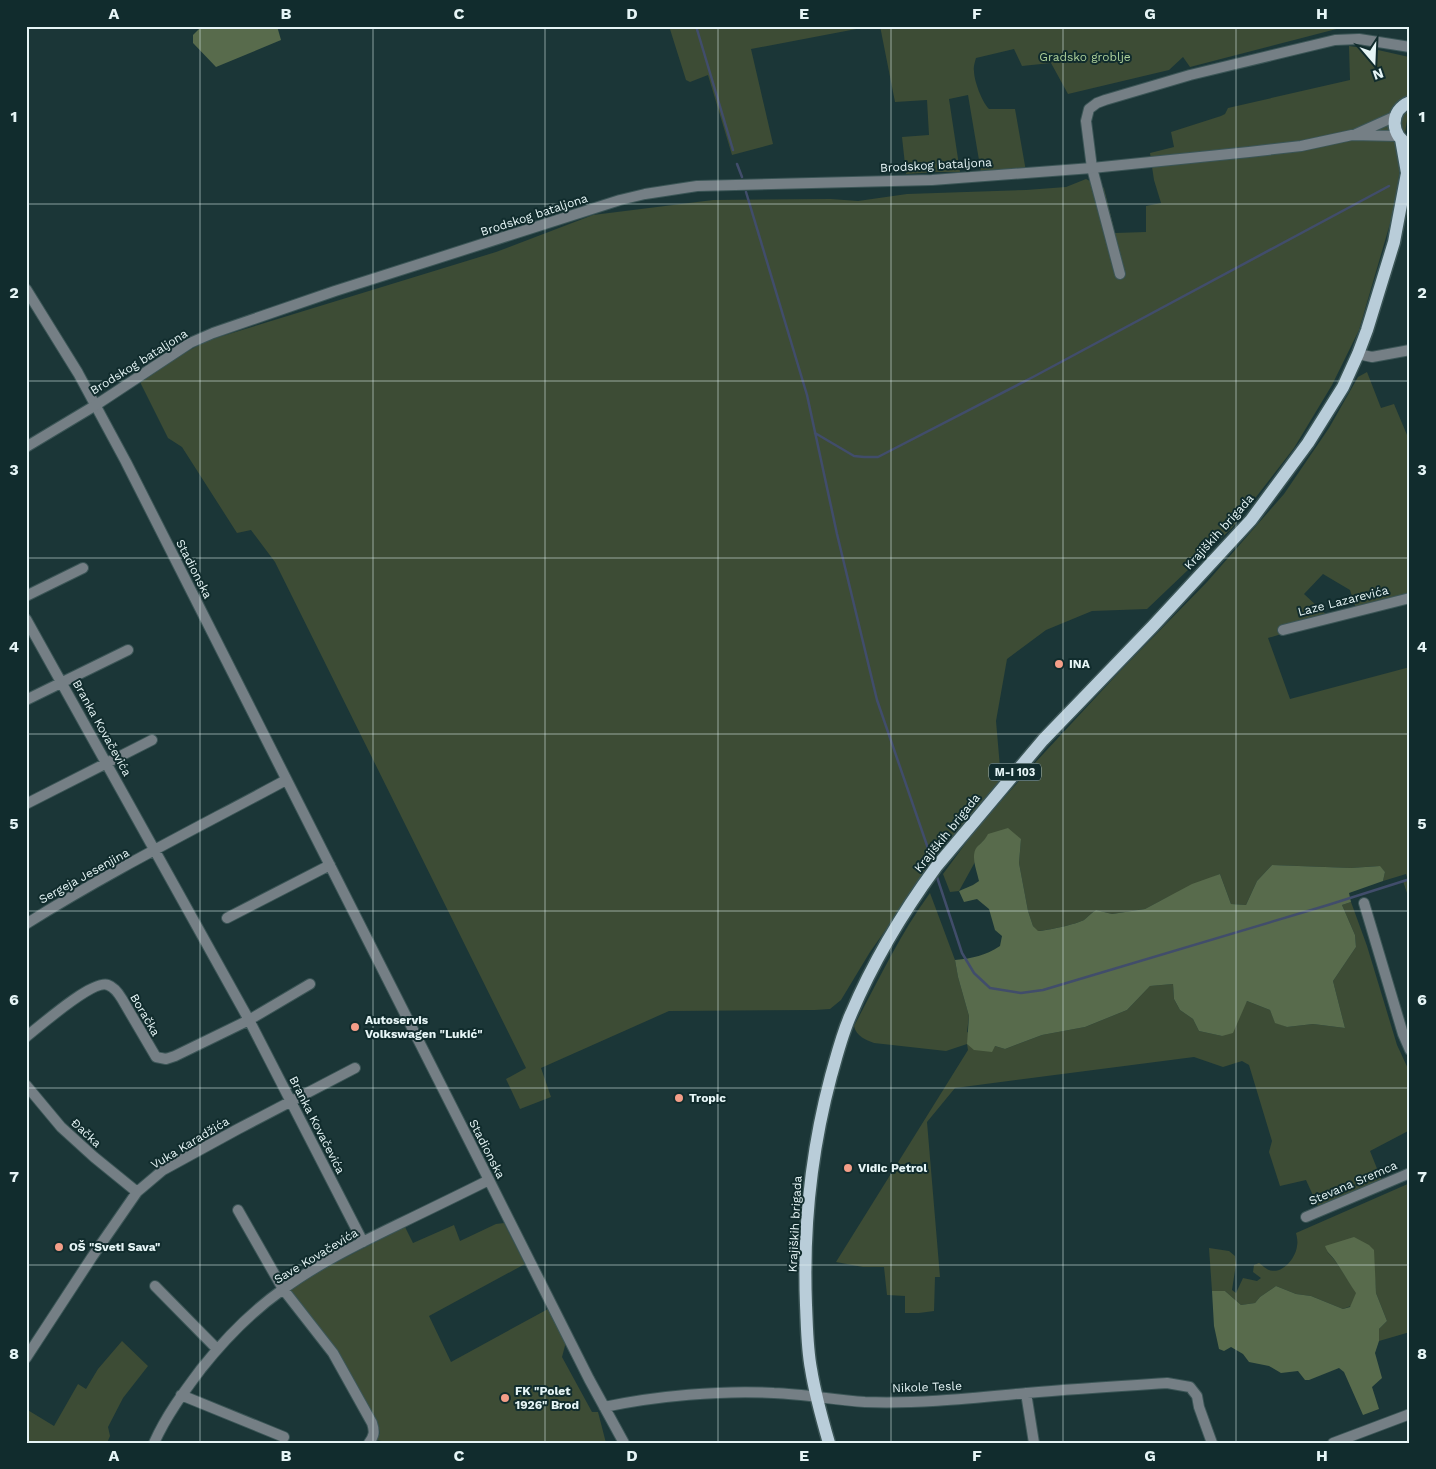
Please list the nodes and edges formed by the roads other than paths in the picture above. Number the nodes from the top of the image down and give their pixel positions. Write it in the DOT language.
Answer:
graph roads {
  1 [pos="1410,47"];
  2 [pos="1409,101"];
  3 [pos="1396,116"];
  4 [pos="1352,135"];
  5 [pos="1403,140"];
  6 [pos="1092,168"];
  7 [pos="1408,171"];
  8 [pos="1120,274"];
  9 [pos="26,289"];
  10 [pos="1410,350"];
  11 [pos="1358,354"];
  12 [pos="96,405"];
  13 [pos="26,447"];
  14 [pos="83,568"];
  15 [pos="26,596"];
  16 [pos="1410,598"];
  17 [pos="26,619"];
  18 [pos="1283,630"];
  19 [pos="128,650"];
  20 [pos="61,682"];
  21 [pos="26,700"];
  22 [pos="152,740"];
  23 [pos="107,763"];
  24 [pos="286,780"];
  25 [pos="26,804"];
  26 [pos="155,850"];
  27 [pos="330,865"];
  28 [pos="1364,903"];
  29 [pos="227,918"];
  30 [pos="26,924"];
  31 [pos="310,984"];
  32 [pos="249,1020"];
  33 [pos="26,1037"];
  34 [pos="1410,1050"];
  35 [pos="355,1068"];
  36 [pos="26,1085"];
  37 [pos="291,1102"];
  38 [pos="1410,1172"];
  39 [pos="489,1180"];
  40 [pos="137,1192"];
  41 [pos="238,1210"];
  42 [pos="1306,1217"];
  43 [pos="363,1242"];
  44 [pos="155,1286"];
  45 [pos="283,1289"];
  46 [pos="217,1349"];
  47 [pos="26,1358"];
  48 [pos="1026,1393"];
  49 [pos="181,1394"];
  50 [pos="817,1397"];
  51 [pos="604,1407"];
  52 [pos="1410,1414"];
  53 [pos="284,1437"];
  54 [pos="154,1443"];
  55 [pos="369,1443"];
  56 [pos="624,1443"];
  57 [pos="829,1443"];
  58 [pos="1034,1443"];
  59 [pos="1212,1443"];
  60 [pos="1333,1443"];
  1 -- 6 [label="street"];
  2 -- 3 [label="main road"];
  3 -- 4 [label="street, Brodskog bataljona"];
  3 -- 5 [label="main road, M-I 103"];
  4 -- 5 [label="street, Brodskog bataljona"];
  4 -- 6 [label="street, Brodskog bataljona"];
  5 -- 7 [label="main road, Krajiških brigada / M-I 103"];
  6 -- 8 [label="street"];
  6 -- 12 [label="street, Brodskog bataljona"];
  7 -- 11 [label="main road, Krajiških brigada / M-I 103"];
  9 -- 12 [label="street, Stadionska"];
  10 -- 11 [label="street"];
  11 -- 50 [label="main road, Krajiških brigada / M-I 103"];
  12 -- 13 [label="street, Brodskog bataljona"];
  12 -- 24 [label="street, Stadionska"];
  14 -- 15 [label="street"];
  16 -- 18 [label="street, Laze Lazarevića"];
  17 -- 20 [label="street, Branka Kovačevića"];
  19 -- 20 [label="street"];
  20 -- 21 [label="street"];
  20 -- 23 [label="street, Branka Kovačevića"];
  22 -- 23 [label="street"];
  23 -- 25 [label="street"];
  23 -- 26 [label="street, Branka Kovačevića"];
  24 -- 26 [label="street"];
  24 -- 27 [label="street, Stadionska"];
  26 -- 30 [label="street, Sergeja Jesenjina"];
  26 -- 32 [label="street, Branka Kovačevića"];
  27 -- 29 [label="street"];
  27 -- 39 [label="street, Stadionska"];
  28 -- 34 [label="street"];
  31 -- 32 [label="street"];
  32 -- 33 [label="street, Boračka"];
  32 -- 37 [label="street, Branka Kovačevića"];
  35 -- 37 [label="street, Vuka Karadžića"];
  36 -- 40 [label="street, Đačka"];
  37 -- 40 [label="street, Vuka Karadžića"];
  37 -- 43 [label="street, Branka Kovačevića"];
  38 -- 42 [label="street, Stevana Sremca"];
  39 -- 43 [label="street, Save Kovačevića"];
  39 -- 51 [label="street, Stadionska"];
  40 -- 47 [label="street, Vuka Karadžića"];
  41 -- 45 [label="street"];
  43 -- 45 [label="street, Save Kovačevića"];
  44 -- 46 [label="street"];
  45 -- 46 [label="street, Save Kovačevića"];
  45 -- 55 [label="street"];
  46 -- 49 [label="street, Save Kovačevića"];
  48 -- 50 [label="street, Nikole Tesle"];
  48 -- 58 [label="street"];
  48 -- 59 [label="street, Nikole Tesle"];
  49 -- 53 [label="street"];
  49 -- 54 [label="street, Save Kovačevića"];
  50 -- 51 [label="street, Nikole Tesle"];
  50 -- 57 [label="main road, Krajiških brigada / M-I 103"];
  51 -- 56 [label="street, Stadionska"];
  52 -- 60 [label="street"];
}
